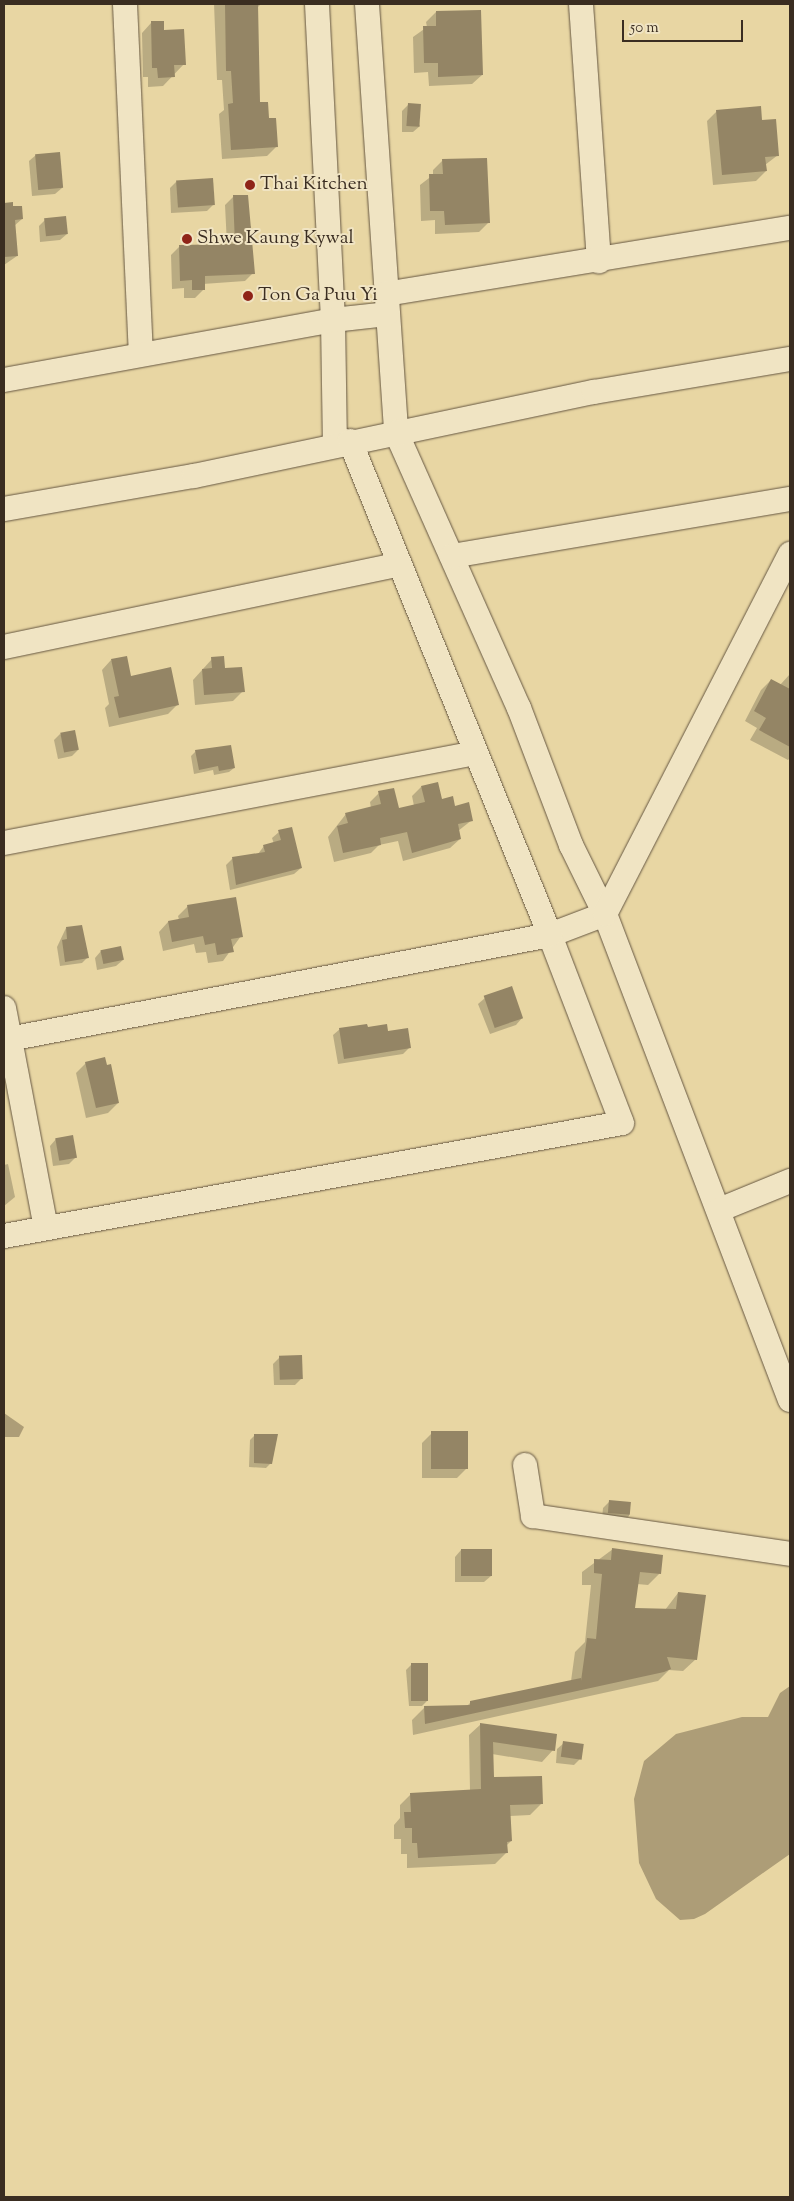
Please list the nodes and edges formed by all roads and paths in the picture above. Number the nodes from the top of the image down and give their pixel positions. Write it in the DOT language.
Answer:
graph roads {
  1 [pos="125,4"];
  2 [pos="317,4"];
  3 [pos="367,4"];
  4 [pos="581,4"];
  5 [pos="790,228"];
  6 [pos="599,261"];
  7 [pos="386,304"];
  8 [pos="333,320"];
  9 [pos="141,353"];
  10 [pos="790,359"];
  11 [pos="4,380"];
  12 [pos="396,432"];
  13 [pos="342,443"];
  14 [pos="790,499"];
  15 [pos="4,509"];
  16 [pos="790,554"];
  17 [pos="452,556"];
  18 [pos="398,565"];
  19 [pos="4,647"];
  20 [pos="475,753"];
  21 [pos="4,843"];
  22 [pos="605,914"];
  23 [pos="550,935"];
  24 [pos="4,1008"];
  25 [pos="7,1039"];
  26 [pos="790,1181"];
  27 [pos="719,1210"];
  28 [pos="46,1228"];
  29 [pos="4,1236"];
  30 [pos="790,1400"];
  31 [pos="526,1465"];
  32 [pos="790,1554"];
  1 -- 9 [label="street"];
  2 -- 8 [label="street"];
  3 -- 7 [label="street"];
  4 -- 6 [label="street"];
  5 -- 6 [label="street"];
  6 -- 7 [label="street"];
  7 -- 8 [label="street"];
  7 -- 12 [label="street"];
  8 -- 9 [label="street"];
  8 -- 13 [label="street"];
  9 -- 11 [label="street"];
  10 -- 12 [label="street"];
  12 -- 13 [label="street"];
  12 -- 17 [label="street"];
  13 -- 15 [label="street"];
  13 -- 18 [label="street"];
  14 -- 17 [label="street"];
  16 -- 22 [label="street"];
  17 -- 22 [label="street"];
  18 -- 19 [label="street"];
  18 -- 20 [label="street"];
  20 -- 21 [label="street"];
  20 -- 23 [label="street"];
  22 -- 23 [label="street"];
  22 -- 27 [label="street"];
  23 -- 25 [label="street"];
  23 -- 28 [label="street"];
  24 -- 25 [label="street"];
  25 -- 28 [label="street"];
  26 -- 27 [label="street"];
  27 -- 30 [label="street"];
  28 -- 29 [label="street"];
  31 -- 32 [label="street"];
}
